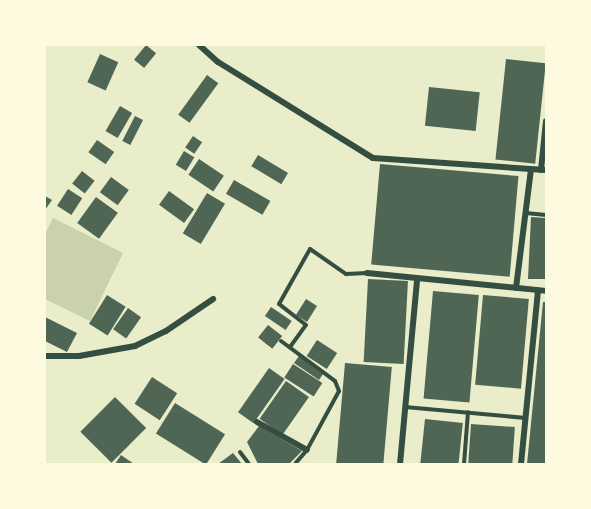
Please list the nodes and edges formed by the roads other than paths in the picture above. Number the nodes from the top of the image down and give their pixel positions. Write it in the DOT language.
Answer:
graph roads {
  1 [pos="199,45"];
  2 [pos="546,121"];
  3 [pos="531,169"];
  4 [pos="543,170"];
  5 [pos="526,213"];
  6 [pos="546,215"];
  7 [pos="367,273"];
  8 [pos="417,280"];
  9 [pos="516,288"];
  10 [pos="538,291"];
  11 [pos="546,291"];
  12 [pos="213,299"];
  13 [pos="281,340"];
  14 [pos="290,347"];
  15 [pos="45,356"];
  16 [pos="405,406"];
  17 [pos="468,412"];
  18 [pos="526,418"];
  19 [pos="257,422"];
  20 [pos="307,450"];
  21 [pos="240,452"];
  22 [pos="249,464"];
  23 [pos="295,464"];
  24 [pos="400,464"];
  25 [pos="464,464"];
  26 [pos="521,464"];
  1 -- 3 [label="street"];
  2 -- 4 [label="street"];
  3 -- 4 [label="street"];
  3 -- 5 [label="street"];
  5 -- 6 [label="lane"];
  5 -- 9 [label="street"];
  7 -- 8 [label="street"];
  7 -- 14 [label="lane"];
  8 -- 9 [label="street"];
  8 -- 16 [label="street"];
  9 -- 10 [label="street"];
  10 -- 11 [label="street"];
  10 -- 18 [label="street"];
  12 -- 15 [label="street"];
  13 -- 14 [label="lane"];
  14 -- 20 [label="lane"];
  16 -- 17 [label="lane"];
  16 -- 24 [label="street"];
  17 -- 18 [label="lane"];
  17 -- 25 [label="lane"];
  18 -- 26 [label="street"];
  19 -- 20 [label="street"];
  20 -- 23 [label="lane"];
  21 -- 22 [label="lane"];
}
